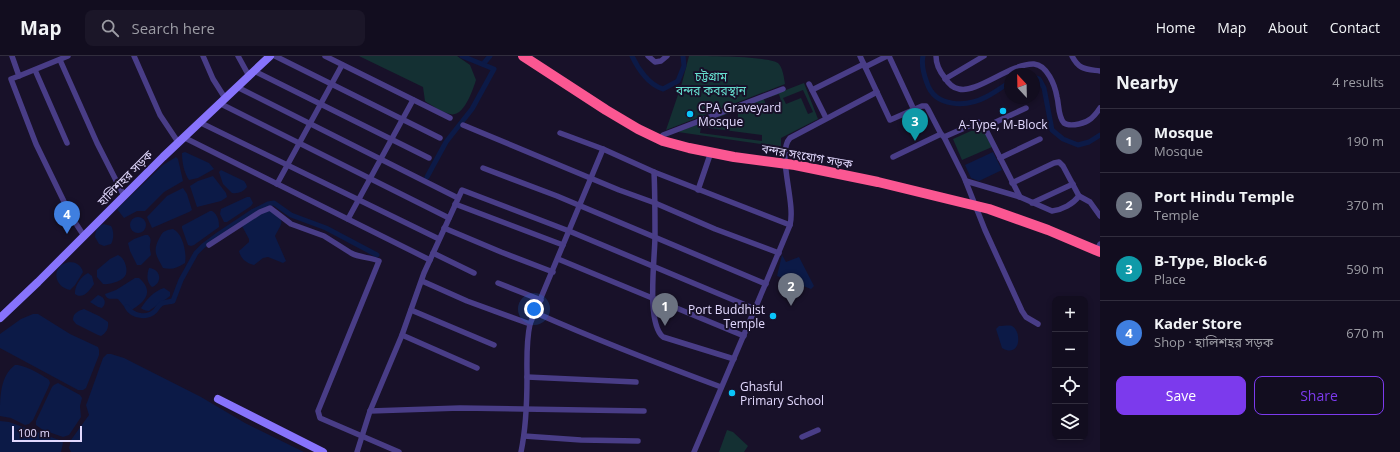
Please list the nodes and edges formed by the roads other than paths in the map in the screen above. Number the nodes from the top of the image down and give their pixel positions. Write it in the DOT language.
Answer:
graph roads {
  1 [pos="12,56"];
  2 [pos="68,56"];
  3 [pos="134,56"];
  4 [pos="203,56"];
  5 [pos="238,56"];
  6 [pos="270,56"];
  7 [pos="275,56"];
  8 [pos="325,56"];
  9 [pos="523,56"];
  10 [pos="534,56"];
  11 [pos="648,56"];
  12 [pos="667,56"];
  13 [pos="860,56"];
  14 [pos="888,56"];
  15 [pos="936,56"];
  16 [pos="984,56"];
  17 [pos="1072,56"];
  18 [pos="60,60"];
  19 [pos="342,65"];
  20 [pos="865,66"];
  21 [pos="35,70"];
  22 [pos="1100,71"];
  23 [pos="252,73"];
  24 [pos="19,76"];
  25 [pos="945,79"];
  26 [pos="331,84"];
  27 [pos="808,84"];
  28 [pos="237,87"];
  29 [pos="783,89"];
  30 [pos="812,90"];
  31 [pos="877,92"];
  32 [pos="222,100"];
  33 [pos="413,100"];
  34 [pos="321,104"];
  35 [pos="1026,108"];
  36 [pos="1100,108"];
  37 [pos="914,110"];
  38 [pos="450,118"];
  39 [pos="826,118"];
  40 [pos="402,120"];
  41 [pos="199,122"];
  42 [pos="310,124"];
  43 [pos="463,125"];
  44 [pos="985,127"];
  45 [pos="560,133"];
  46 [pos="663,135"];
  47 [pos="943,136"];
  48 [pos="440,138"];
  49 [pos="392,139"];
  50 [pos="1040,139"];
  51 [pos="181,140"];
  52 [pos="67,143"];
  53 [pos="299,144"];
  54 [pos="603,149"];
  55 [pos="711,152"];
  56 [pos="893,157"];
  57 [pos="429,158"];
  58 [pos="1000,158"];
  59 [pos="380,160"];
  60 [pos="785,161"];
  61 [pos="288,165"];
  62 [pos="483,168"];
  63 [pos="654,172"];
  64 [pos="591,178"];
  65 [pos="370,179"];
  66 [pos="966,181"];
  67 [pos="1012,183"];
  68 [pos="277,184"];
  69 [pos="1073,184"];
  70 [pos="698,190"];
  71 [pos="124,196"];
  72 [pos="1079,196"];
  73 [pos="1020,197"];
  74 [pos="358,200"];
  75 [pos="456,201"];
  76 [pos="654,203"];
  77 [pos="973,203"];
  78 [pos="1032,203"];
  79 [pos="580,206"];
  80 [pos="1100,216"];
  81 [pos="348,218"];
  82 [pos="448,218"];
  83 [pos="790,225"];
  84 [pos="444,228"];
  85 [pos="569,231"];
  86 [pos="84,236"];
  87 [pos="655,238"];
  88 [pos="439,239"];
  89 [pos="209,245"];
  90 [pos="563,245"];
  91 [pos="1100,247"];
  92 [pos="433,253"];
  93 [pos="778,253"];
  94 [pos="430,260"];
  95 [pos="558,260"];
  96 [pos="654,267"];
  97 [pos="474,272"];
  98 [pos="553,272"];
  99 [pos="422,281"];
  100 [pos="498,283"];
  101 [pos="766,284"];
  102 [pos="653,299"];
  103 [pos="541,300"];
  104 [pos="755,309"];
  105 [pos="412,310"];
  106 [pos="536,313"];
  107 [pos="0,318"];
  108 [pos="530,324"];
  109 [pos="1038,324"];
  110 [pos="402,335"];
  111 [pos="744,336"];
  112 [pos="494,345"];
  113 [pos="734,359"];
  114 [pos="477,368"];
  115 [pos="527,377"];
  116 [pos="636,382"];
  117 [pos="721,387"];
  118 [pos="218,399"];
  119 [pos="525,410"];
  120 [pos="370,411"];
  121 [pos="644,411"];
  122 [pos="818,430"];
  123 [pos="524,436"];
  124 [pos="362,437"];
  125 [pos="802,437"];
  126 [pos="638,441"];
  127 [pos="323,452"];
  128 [pos="357,452"];
  129 [pos="399,452"];
  130 [pos="521,452"];
  131 [pos="694,452"];
  1 -- 24 [label="street"];
  2 -- 18 [label="street"];
  3 -- 51 [label="street"];
  4 -- 32 [label="street"];
  5 -- 23 [label="street"];
  6 -- 23 [label="street, হালিশহর সড়ক"];
  7 -- 26 [label="street"];
  8 -- 19 [label="street"];
  9 -- 55 [label="highway, বন্দর সংযোগ সড়ক"];
  10 -- 46 [label="highway, বন্দর সংযোগ সড়ক"];
  11 -- 12 [label="street"];
  13 -- 20 [label="street"];
  14 -- 20 [label="street"];
  14 -- 37 [label="street"];
  15 -- 25 [label="street"];
  16 -- 25 [label="street"];
  17 -- 22 [label="street"];
  18 -- 21 [label="street"];
  18 -- 71 [label="street"];
  19 -- 26 [label="street"];
  19 -- 33 [label="street"];
  20 -- 30 [label="street"];
  20 -- 31 [label="street"];
  21 -- 24 [label="street"];
  21 -- 52 [label="street"];
  23 -- 28 [label="street, হালিশহর সড়ক"];
  23 -- 34 [label="street"];
  24 -- 86 [label="street"];
  25 -- 36 [label="street"];
  26 -- 34 [label="street"];
  26 -- 40 [label="street"];
  27 -- 30 [label="street"];
  28 -- 32 [label="street, হালিশহর সড়ক"];
  28 -- 42 [label="street"];
  29 -- 46 [label="street"];
  30 -- 39 [label="street"];
  31 -- 37 [label="street"];
  31 -- 39 [label="street"];
  32 -- 41 [label="street, হালিশহর সড়ক"];
  32 -- 53 [label="street"];
  33 -- 38 [label="street"];
  33 -- 40 [label="street"];
  34 -- 42 [label="street"];
  34 -- 49 [label="street"];
  35 -- 44 [label="street"];
  37 -- 47 [label="street"];
  39 -- 60 [label="street"];
  40 -- 48 [label="street"];
  40 -- 49 [label="street"];
  41 -- 51 [label="street, হালিশহর সড়ক"];
  41 -- 61 [label="street"];
  42 -- 53 [label="street"];
  42 -- 59 [label="street"];
  43 -- 64 [label="street"];
  44 -- 47 [label="street"];
  44 -- 58 [label="street"];
  45 -- 54 [label="street"];
  46 -- 60 [label="highway, বন্দর সংযোগ সড়ক"];
  47 -- 56 [label="street"];
  47 -- 66 [label="street"];
  49 -- 57 [label="street"];
  49 -- 59 [label="street"];
  50 -- 58 [label="street"];
  51 -- 68 [label="street"];
  51 -- 71 [label="street, হালিশহর সড়ক"];
  53 -- 61 [label="street"];
  53 -- 65 [label="street"];
  54 -- 63 [label="street"];
  54 -- 64 [label="street"];
  55 -- 60 [label="highway, বন্দর সংযোগ সড়ক"];
  55 -- 70 [label="street"];
  58 -- 67 [label="street"];
  59 -- 65 [label="street"];
  59 -- 75 [label="street"];
  60 -- 77 [label="highway, বন্দর সংযোগ সড়ক"];
  60 -- 83 [label="street"];
  61 -- 68 [label="street"];
  61 -- 74 [label="street"];
  62 -- 79 [label="street"];
  63 -- 70 [label="street"];
  63 -- 76 [label="street"];
  64 -- 76 [label="street"];
  64 -- 79 [label="street"];
  65 -- 74 [label="street"];
  65 -- 82 [label="street"];
  66 -- 73 [label="street"];
  66 -- 77 [label="street"];
  67 -- 69 [label="street"];
  67 -- 73 [label="street"];
  68 -- 81 [label="street"];
  69 -- 72 [label="street"];
  69 -- 78 [label="street"];
  70 -- 83 [label="street"];
  71 -- 86 [label="street, হালিশহর সড়ক"];
  72 -- 78 [label="street"];
  72 -- 80 [label="street"];
  73 -- 78 [label="street"];
  74 -- 81 [label="street"];
  74 -- 88 [label="street"];
  75 -- 82 [label="street"];
  75 -- 85 [label="street"];
  75 -- 90 [label="street"];
  76 -- 87 [label="street"];
  76 -- 93 [label="street"];
  77 -- 91 [label="highway, বন্দর সংযোগ সড়ক"];
  77 -- 109 [label="street"];
  79 -- 85 [label="street"];
  79 -- 87 [label="street"];
  81 -- 94 [label="street"];
  82 -- 84 [label="street"];
  83 -- 93 [label="street"];
  84 -- 88 [label="street"];
  84 -- 98 [label="street"];
  85 -- 90 [label="street"];
  85 -- 96 [label="street"];
  86 -- 107 [label="street, হালিশহর সড়ক"];
  87 -- 96 [label="street"];
  87 -- 101 [label="street"];
  88 -- 92 [label="street"];
  89 -- 124 [label="street"];
  90 -- 95 [label="street"];
  92 -- 94 [label="street"];
  92 -- 97 [label="street"];
  93 -- 101 [label="street"];
  94 -- 99 [label="street"];
  95 -- 98 [label="street"];
  95 -- 102 [label="street"];
  96 -- 102 [label="street"];
  96 -- 104 [label="street"];
  98 -- 103 [label="street"];
  99 -- 105 [label="street"];
  99 -- 108 [label="street"];
  100 -- 103 [label="street"];
  101 -- 104 [label="street"];
  102 -- 111 [label="street"];
  102 -- 113 [label="street"];
  103 -- 106 [label="street"];
  104 -- 111 [label="street"];
  105 -- 110 [label="street"];
  105 -- 112 [label="street"];
  106 -- 108 [label="street"];
  106 -- 117 [label="street"];
  108 -- 115 [label="street"];
  110 -- 114 [label="street"];
  110 -- 120 [label="street"];
  111 -- 113 [label="street"];
  113 -- 117 [label="street"];
  115 -- 116 [label="street"];
  115 -- 119 [label="street"];
  117 -- 131 [label="street"];
  118 -- 127 [label="street"];
  119 -- 120 [label="street"];
  119 -- 121 [label="street"];
  119 -- 123 [label="street"];
  120 -- 124 [label="street"];
  122 -- 125 [label="street"];
  123 -- 126 [label="street"];
  123 -- 130 [label="street"];
  124 -- 128 [label="street"];
  124 -- 129 [label="street"];
}
